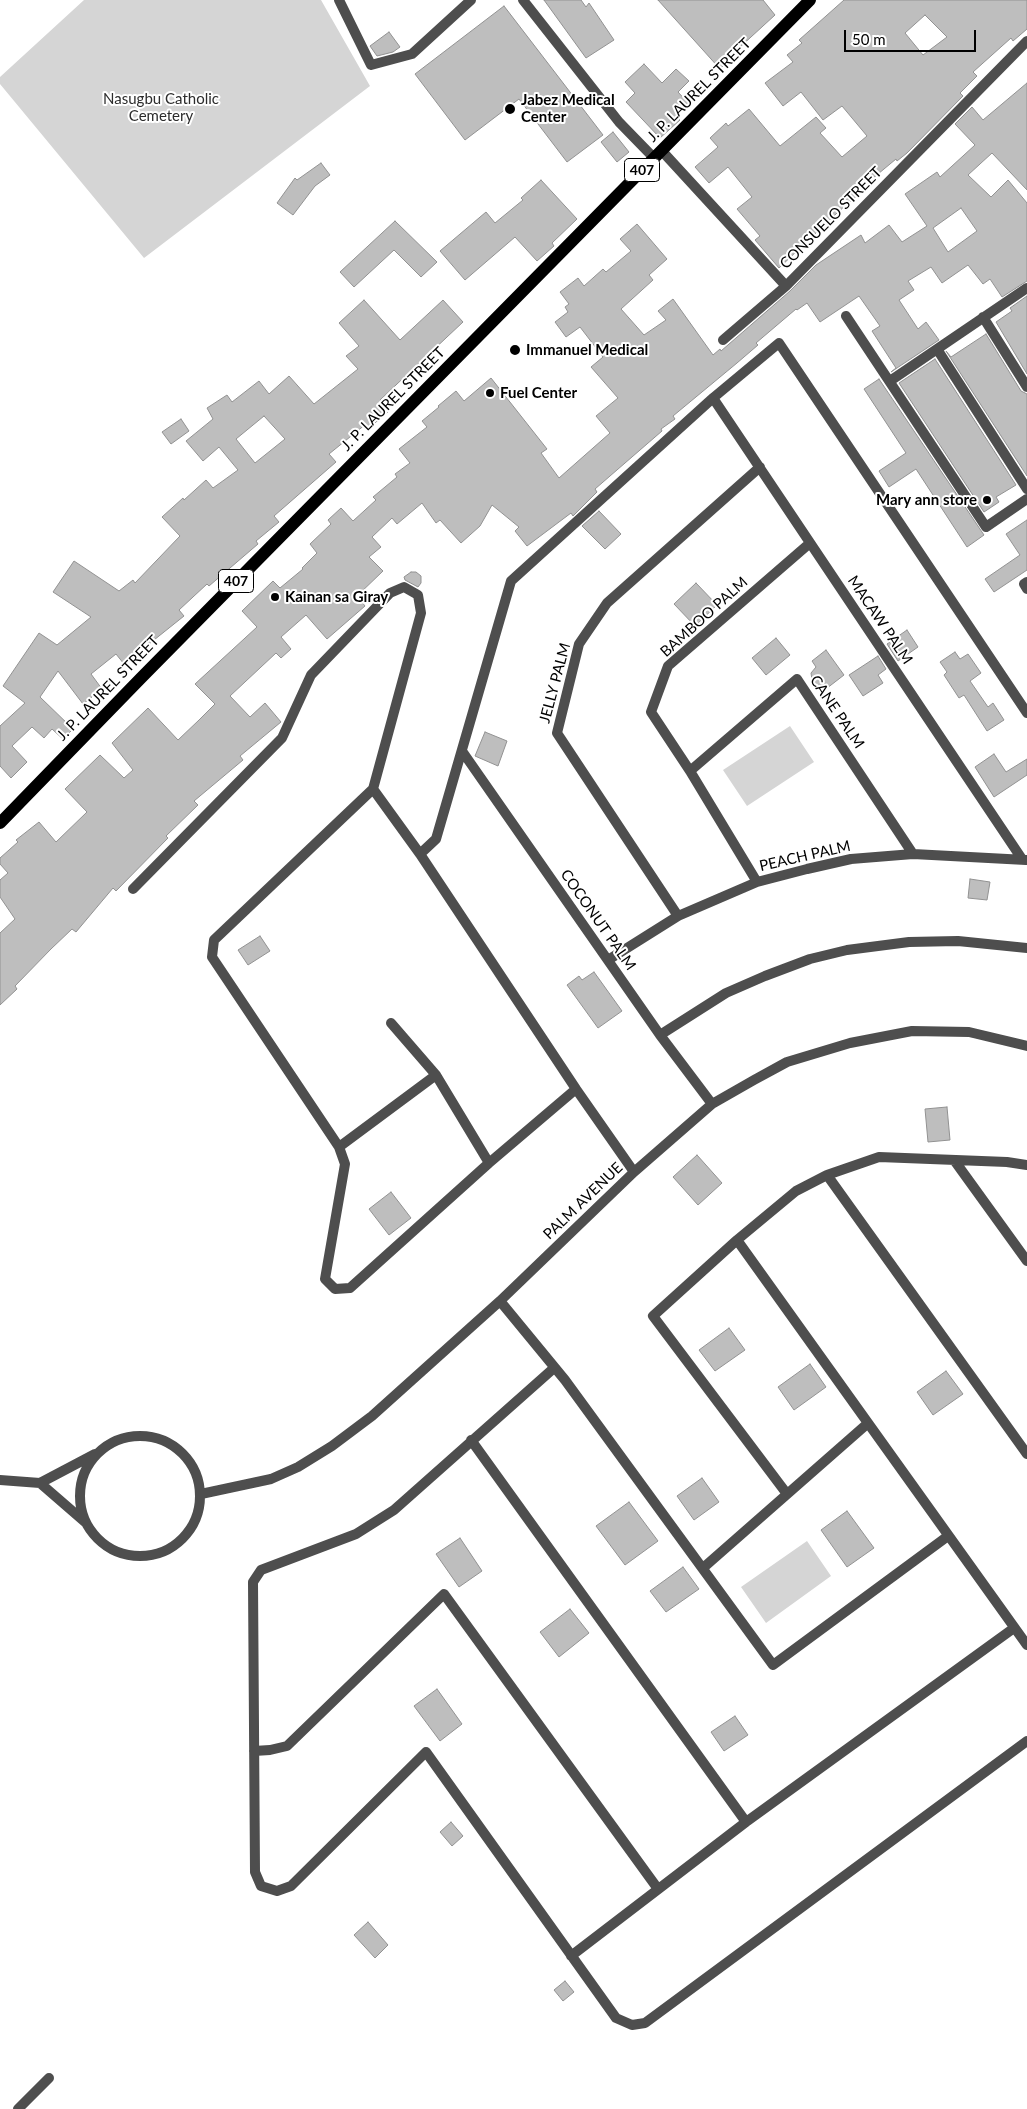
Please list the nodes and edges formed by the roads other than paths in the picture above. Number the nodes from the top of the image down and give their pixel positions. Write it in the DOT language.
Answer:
graph roads {
  1 [pos="338,0"];
  2 [pos="471,0"];
  3 [pos="523,0"];
  4 [pos="810,0"];
  5 [pos="1027,41"];
  6 [pos="658,154"];
  7 [pos="786,286"];
  8 [pos="1027,288"];
  9 [pos="846,316"];
  10 [pos="983,317"];
  11 [pos="723,340"];
  12 [pos="937,348"];
  13 [pos="890,381"];
  14 [pos="1027,387"];
  15 [pos="713,398"];
  16 [pos="760,468"];
  17 [pos="1027,489"];
  18 [pos="1027,500"];
  19 [pos="810,543"];
  20 [pos="1027,582"];
  21 [pos="1027,589"];
  22 [pos="1027,713"];
  23 [pos="462,752"];
  24 [pos="690,771"];
  25 [pos="374,789"];
  26 [pos="0,823"];
  27 [pos="420,854"];
  28 [pos="913,854"];
  29 [pos="1024,859"];
  30 [pos="757,882"];
  31 [pos="133,889"];
  32 [pos="678,916"];
  33 [pos="1027,948"];
  34 [pos="608,960"];
  35 [pos="391,1023"];
  36 [pos="660,1035"];
  37 [pos="1027,1046"];
  38 [pos="436,1075"];
  39 [pos="576,1089"];
  40 [pos="712,1104"];
  41 [pos="339,1147"];
  42 [pos="954,1160"];
  43 [pos="489,1163"];
  44 [pos="1027,1166"];
  45 [pos="634,1172"];
  46 [pos="827,1175"];
  47 [pos="737,1240"];
  48 [pos="1027,1261"];
  49 [pos="500,1302"];
  50 [pos="554,1368"];
  51 [pos="867,1424"];
  52 [pos="471,1440"];
  53 [pos="100,1451"];
  54 [pos="1027,1454"];
  55 [pos="0,1480"];
  56 [pos="40,1483"];
  57 [pos="201,1494"];
  58 [pos="787,1494"];
  59 [pos="87,1524"];
  60 [pos="948,1536"];
  61 [pos="703,1568"];
  62 [pos="1014,1628"];
  63 [pos="1027,1645"];
  64 [pos="1027,1741"];
  65 [pos="254,1751"];
  66 [pos="746,1822"];
  67 [pos="658,1889"];
  68 [pos="571,1956"];
  69 [pos="49,2078"];
  70 [pos="18,2109"];
  1 -- 2 [label="street"];
  3 -- 6 [label="street, CONSUELO STREET"];
  4 -- 6 [label="main road, J. P. LAUREL STREET / 407"];
  5 -- 7 [label="street, CONSUELO STREET"];
  6 -- 7 [label="street, CONSUELO STREET"];
  6 -- 26 [label="main road, J. P. LAUREL STREET / 407"];
  7 -- 11 [label="street"];
  8 -- 10 [label="street"];
  9 -- 13 [label="street"];
  10 -- 12 [label="street"];
  10 -- 14 [label="street"];
  12 -- 13 [label="street"];
  12 -- 17 [label="street"];
  13 -- 18 [label="street"];
  15 -- 16 [label="street, MACAW PALM"];
  15 -- 22 [label="street"];
  15 -- 23 [label="street"];
  16 -- 19 [label="street, MACAW PALM"];
  16 -- 32 [label="street, JELLY PALM"];
  19 -- 24 [label="street, BAMBOO PALM"];
  19 -- 29 [label="street, MACAW PALM"];
  20 -- 21 [label="street"];
  23 -- 27 [label="street"];
  23 -- 34 [label="street, COCONUT PALM"];
  24 -- 28 [label="street, CANE PALM"];
  24 -- 30 [label="street, BAMBOO PALM"];
  25 -- 27 [label="street"];
  25 -- 31 [label="street"];
  25 -- 41 [label="street"];
  27 -- 39 [label="street"];
  28 -- 29 [label="street, PEACH PALM"];
  28 -- 30 [label="street, PEACH PALM"];
  30 -- 32 [label="street, PEACH PALM"];
  32 -- 34 [label="street, PEACH PALM"];
  33 -- 36 [label="street"];
  34 -- 36 [label="street, COCONUT PALM"];
  35 -- 38 [label="street"];
  36 -- 40 [label="street, COCONUT PALM"];
  37 -- 40 [label="street, PALM AVENUE"];
  38 -- 41 [label="street"];
  38 -- 43 [label="street"];
  39 -- 43 [label="street"];
  39 -- 45 [label="street"];
  40 -- 45 [label="street, PALM AVENUE"];
  41 -- 43 [label="street"];
  42 -- 44 [label="street"];
  42 -- 46 [label="street"];
  42 -- 48 [label="street"];
  45 -- 49 [label="street, PALM AVENUE"];
  46 -- 47 [label="street"];
  46 -- 54 [label="street"];
  47 -- 51 [label="street"];
  47 -- 58 [label="street"];
  49 -- 50 [label="street"];
  49 -- 57 [label="street, PALM AVENUE"];
  50 -- 52 [label="street"];
  50 -- 61 [label="street"];
  51 -- 58 [label="street"];
  51 -- 60 [label="street"];
  52 -- 65 [label="street"];
  52 -- 66 [label="street"];
  53 -- 56 [label="street"];
  53 -- 57 [label="street"];
  53 -- 59 [label="street"];
  55 -- 56 [label="street"];
  56 -- 59 [label="street"];
  57 -- 59 [label="street"];
  58 -- 61 [label="street"];
  60 -- 61 [label="street"];
  60 -- 62 [label="street"];
  62 -- 63 [label="street"];
  62 -- 66 [label="street"];
  64 -- 68 [label="street"];
  65 -- 67 [label="street"];
  65 -- 68 [label="street"];
  66 -- 67 [label="street"];
  67 -- 68 [label="street"];
  69 -- 70 [label="street"];
}
